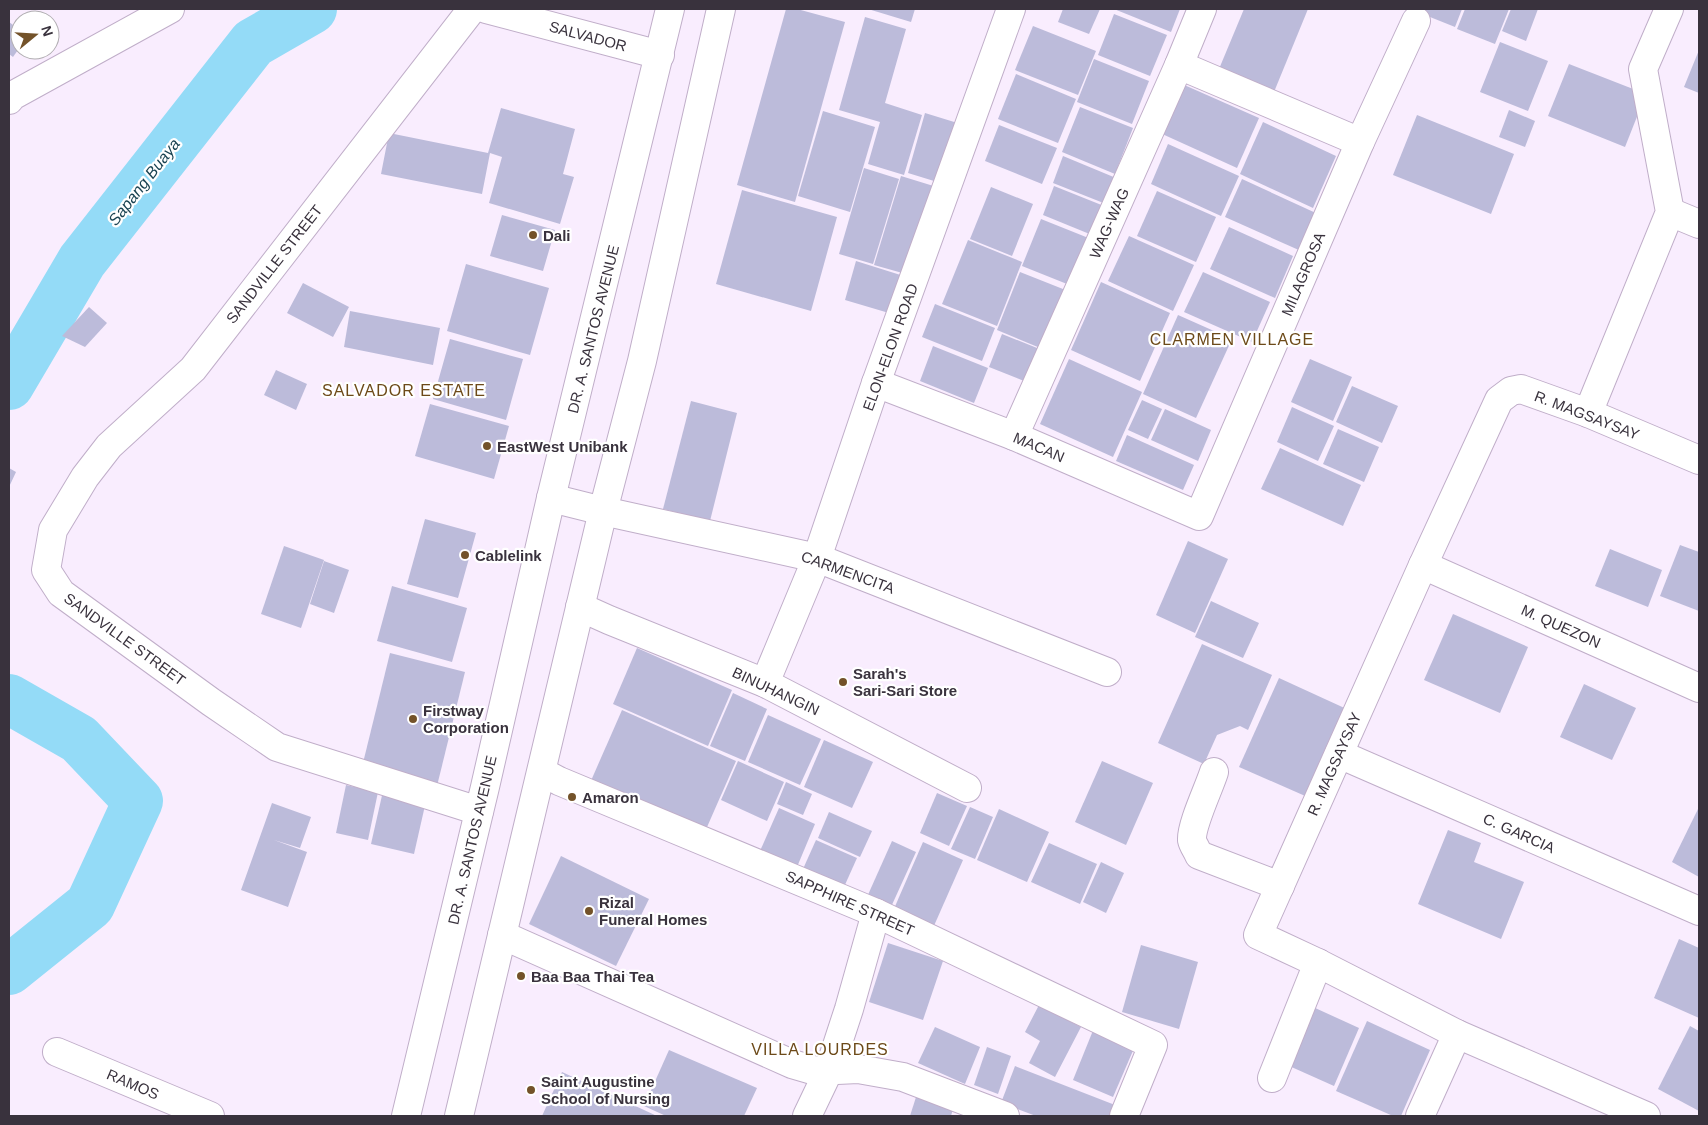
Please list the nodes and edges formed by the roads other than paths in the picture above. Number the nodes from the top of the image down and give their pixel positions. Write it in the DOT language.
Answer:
graph roads {
  1 [pos="170,9"];
  2 [pos="472,9"];
  3 [pos="486,9"];
  4 [pos="670,9"];
  5 [pos="721,9"];
  6 [pos="1011,9"];
  7 [pos="1202,9"];
  8 [pos="1669,9"];
  9 [pos="1416,21"];
  10 [pos="660,55"];
  11 [pos="1179,65"];
  12 [pos="10,97"];
  13 [pos="1360,142"];
  14 [pos="1670,212"];
  15 [pos="1699,224"];
  16 [pos="876,383"];
  17 [pos="1588,413"];
  18 [pos="1014,436"];
  19 [pos="1699,460"];
  20 [pos="551,498"];
  21 [pos="603,511"];
  22 [pos="1199,516"];
  23 [pos="817,558"];
  24 [pos="1423,565"];
  25 [pos="580,607"];
  26 [pos="1107,672"];
  27 [pos="765,683"];
  28 [pos="1699,688"];
  29 [pos="1339,754"];
  30 [pos="542,772"];
  31 [pos="1214,772"];
  32 [pos="967,788"];
  33 [pos="478,812"];
  34 [pos="1280,886"];
  35 [pos="1699,911"];
  36 [pos="876,913"];
  37 [pos="502,935"];
  38 [pos="1318,964"];
  39 [pos="1457,1034"];
  40 [pos="57,1052"];
  41 [pos="829,1070"];
  42 [pos="1272,1078"];
  43 [pos="210,1116"];
  44 [pos="406,1116"];
  45 [pos="459,1116"];
  46 [pos="806,1116"];
  47 [pos="1005,1116"];
  48 [pos="1124,1116"];
  49 [pos="1420,1116"];
  50 [pos="1646,1116"];
  1 -- 12 [label="street"];
  2 -- 33 [label="street, SANDVILLE STREET"];
  3 -- 10 [label="street, SALVADOR"];
  4 -- 10 [label="street, DR. A. SANTOS AVENUE"];
  5 -- 21 [label="street"];
  6 -- 16 [label="street, ELON-ELON ROAD"];
  7 -- 11 [label="street, WAG-WAG"];
  8 -- 14 [label="street"];
  9 -- 13 [label="street, MILAGROSA"];
  10 -- 20 [label="street, DR. A. SANTOS AVENUE"];
  11 -- 13 [label="street"];
  11 -- 18 [label="street, WAG-WAG"];
  13 -- 22 [label="street, MILAGROSA"];
  14 -- 15 [label="street"];
  14 -- 17 [label="street"];
  16 -- 18 [label="street, MACAN"];
  16 -- 23 [label="street, ELON-ELON ROAD"];
  17 -- 19 [label="street, R. MAGSAYSAY"];
  17 -- 24 [label="street, R. MAGSAYSAY"];
  18 -- 22 [label="street, MACAN"];
  20 -- 21 [label="street, CARMENCITA"];
  20 -- 33 [label="street, DR. A. SANTOS AVENUE"];
  21 -- 23 [label="street, CARMENCITA"];
  21 -- 25 [label="street"];
  23 -- 26 [label="street, CARMENCITA"];
  23 -- 27 [label="street, ELON-ELON ROAD"];
  24 -- 28 [label="street, M. QUEZON"];
  24 -- 29 [label="street, R. MAGSAYSAY"];
  25 -- 27 [label="street, BINUHANGIN"];
  25 -- 30 [label="street"];
  27 -- 32 [label="street, BINUHANGIN"];
  29 -- 34 [label="street, R. MAGSAYSAY"];
  29 -- 35 [label="street, C. GARCIA"];
  30 -- 36 [label="street, SAPPHIRE STREET"];
  30 -- 37 [label="street"];
  31 -- 34 [label="street"];
  33 -- 44 [label="street, DR. A. SANTOS AVENUE"];
  34 -- 38 [label="street, R. MAGSAYSAY"];
  36 -- 41 [label="street"];
  36 -- 48 [label="street, SAPPHIRE STREET"];
  37 -- 41 [label="street"];
  37 -- 45 [label="street"];
  38 -- 39 [label="street, R. MAGSAYSAY"];
  38 -- 42 [label="street"];
  39 -- 49 [label="street"];
  39 -- 50 [label="street, R. MAGSAYSAY"];
  40 -- 43 [label="street, RAMOS"];
  41 -- 46 [label="street"];
  41 -- 47 [label="street"];
}
